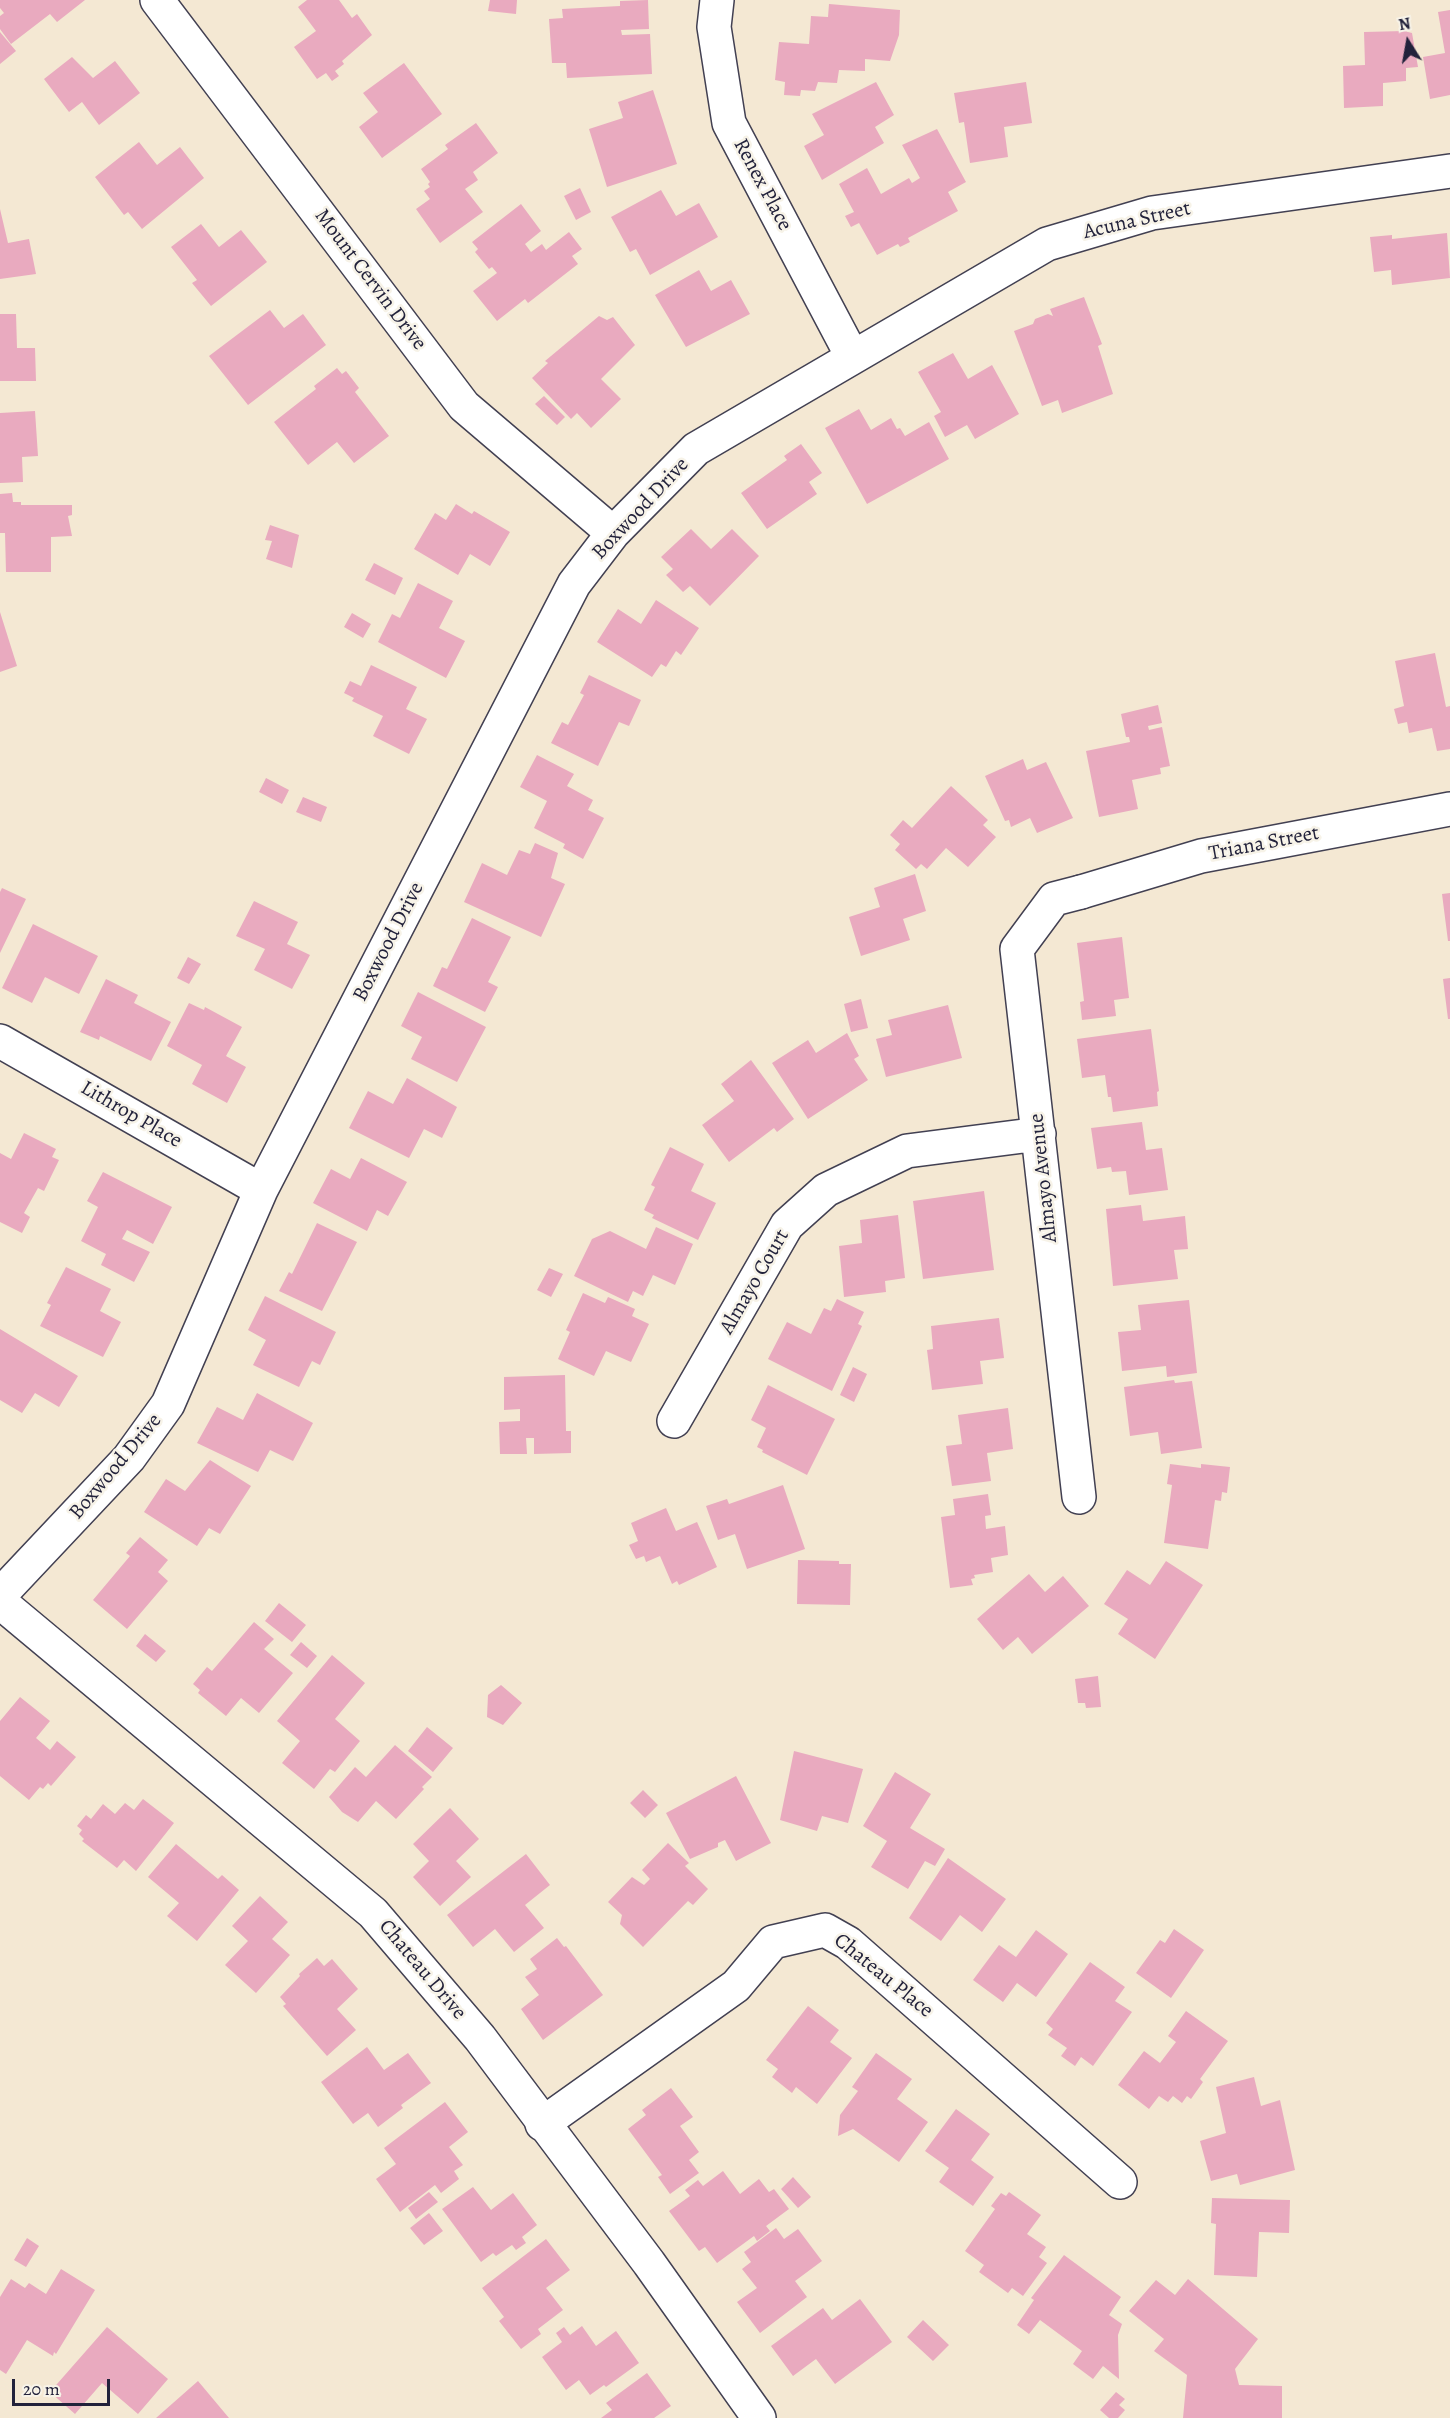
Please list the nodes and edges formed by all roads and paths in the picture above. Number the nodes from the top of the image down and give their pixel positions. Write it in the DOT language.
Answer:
graph roads {
  1 [pos="157,0"];
  2 [pos="717,0"];
  3 [pos="1450,171"];
  4 [pos="852,356"];
  5 [pos="613,533"];
  6 [pos="1450,809"];
  7 [pos="1081,892"];
  8 [pos="0,1041"];
  9 [pos="1039,1134"];
  10 [pos="261,1190"];
  11 [pos="674,1421"];
  12 [pos="1079,1497"];
  13 [pos="0,1595"];
  14 [pos="0,1602"];
  15 [pos="542,2124"];
  16 [pos="1120,2182"];
  17 [pos="759,2418"];
  1 -- 5 [label="street, Mount Cervin Drive"];
  2 -- 4 [label="street, Renex Place"];
  3 -- 4 [label="street, Acuna Street"];
  4 -- 5 [label="street, Boxwood Drive"];
  5 -- 10 [label="street, Boxwood Drive"];
  6 -- 7 [label="street, Triana Street"];
  7 -- 9 [label="street, Almayo Avenue"];
  8 -- 10 [label="street, Lithrop Place"];
  9 -- 11 [label="street, Almayo Court"];
  9 -- 12 [label="street, Almayo Avenue"];
  10 -- 13 [label="street, Boxwood Drive"];
  14 -- 15 [label="street, Chateau Drive"];
  15 -- 16 [label="street, Chateau Place"];
  15 -- 17 [label="street, Chateau Drive"];
}
